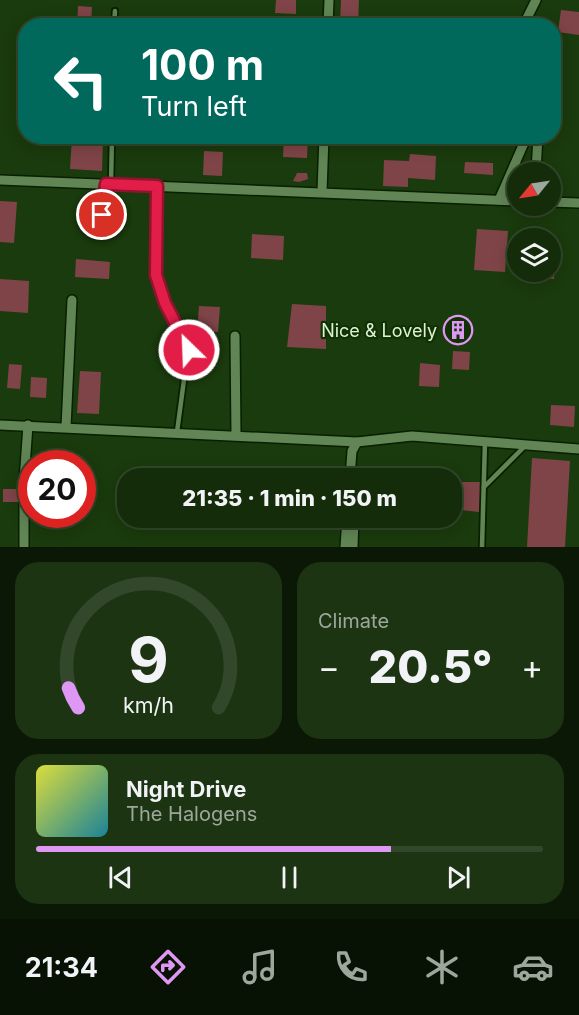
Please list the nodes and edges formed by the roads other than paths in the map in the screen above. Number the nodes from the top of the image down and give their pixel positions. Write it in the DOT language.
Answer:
graph roads {
  1 [pos="329,0"];
  2 [pos="536,0"];
  3 [pos="115,11"];
  4 [pos="115,18"];
  5 [pos="328,18"];
  6 [pos="527,18"];
  7 [pos="111,144"];
  8 [pos="324,144"];
  9 [pos="524,144"];
  10 [pos="538,144"];
  11 [pos="537,162"];
  12 [pos="0,180"];
  13 [pos="108,184"];
  14 [pos="157,186"];
  15 [pos="322,192"];
  16 [pos="499,200"];
  17 [pos="507,200"];
  18 [pos="561,202"];
  19 [pos="579,203"];
  20 [pos="92,220"];
  21 [pos="72,300"];
  22 [pos="235,336"];
  23 [pos="0,424"];
  24 [pos="28,425"];
  25 [pos="66,427"];
  26 [pos="177,432"];
  27 [pos="236,435"];
  28 [pos="485,441"];
  29 [pos="357,442"];
  30 [pos="526,445"];
  31 [pos="579,449"];
  32 [pos="351,468"];
  33 [pos="356,468"];
  34 [pos="484,487"];
  35 [pos="346,528"];
  36 [pos="354,528"];
  37 [pos="24,547"];
  38 [pos="345,547"];
  39 [pos="353,547"];
  40 [pos="482,547"];
  1 -- 5 [label="street"];
  2 -- 6 [label="street"];
  3 -- 4 [label="lane"];
  7 -- 13 [label="lane"];
  8 -- 15 [label="street"];
  9 -- 16 [label="street"];
  10 -- 11 [label="street"];
  12 -- 13 [label="street"];
  13 -- 14 [label="street"];
  13 -- 20 [label="lane"];
  14 -- 15 [label="street"];
  14 -- 26 [label="lane"];
  15 -- 16 [label="street"];
  16 -- 17 [label="street"];
  18 -- 19 [label="street"];
  21 -- 25 [label="street"];
  22 -- 27 [label="street"];
  23 -- 24 [label="street"];
  24 -- 25 [label="street"];
  24 -- 37 [label="street"];
  25 -- 26 [label="street"];
  26 -- 27 [label="street"];
  27 -- 29 [label="street"];
  28 -- 29 [label="street"];
  28 -- 30 [label="street"];
  28 -- 34 [label="lane"];
  29 -- 32 [label="street"];
  29 -- 33 [label="street"];
  30 -- 31 [label="street"];
  30 -- 34 [label="lane"];
  34 -- 40 [label="lane"];
  35 -- 38 [label="street"];
  36 -- 39 [label="street"];
}
